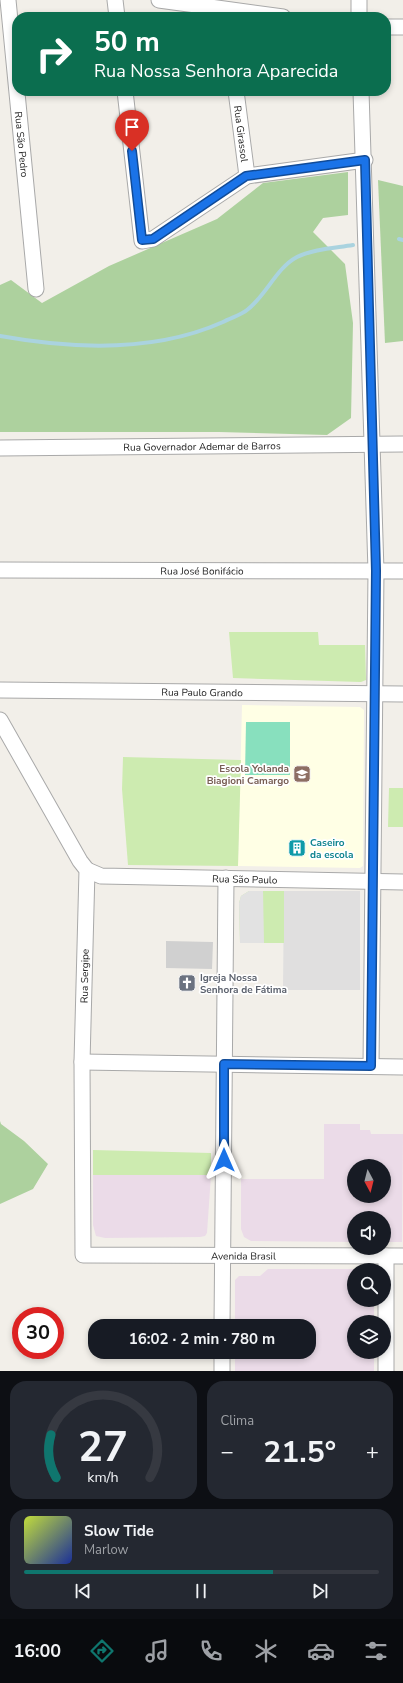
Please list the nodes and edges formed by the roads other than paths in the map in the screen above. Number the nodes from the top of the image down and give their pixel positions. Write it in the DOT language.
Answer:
graph roads {
  1 [pos="8,0"];
  2 [pos="115,0"];
  3 [pos="159,0"];
  4 [pos="359,0"];
  5 [pos="116,12"];
  6 [pos="222,12"];
  7 [pos="359,12"];
  8 [pos="403,26"];
  9 [pos="391,27"];
  10 [pos="12,41"];
  11 [pos="17,96"];
  12 [pos="126,96"];
  13 [pos="237,96"];
  14 [pos="361,96"];
  15 [pos="365,160"];
  16 [pos="246,176"];
  17 [pos="36,289"];
  18 [pos="373,444"];
  19 [pos="403,444"];
  20 [pos="0,448"];
  21 [pos="0,570"];
  22 [pos="376,571"];
  23 [pos="403,571"];
  24 [pos="0,690"];
  25 [pos="375,694"];
  26 [pos="403,694"];
  27 [pos="0,720"];
  28 [pos="87,870"];
  29 [pos="226,878"];
  30 [pos="373,882"];
  31 [pos="403,882"];
  32 [pos="82,1062"];
  33 [pos="224,1064"];
  34 [pos="371,1066"];
  35 [pos="403,1067"];
  36 [pos="83,1255"];
  37 [pos="223,1256"];
  38 [pos="386,1256"];
  39 [pos="403,1256"];
  40 [pos="222,1319"];
  41 [pos="222,1359"];
  42 [pos="222,1371"];
  43 [pos="386,1371"];
  1 -- 10 [label="street, Rua São Pedro"];
  2 -- 5 [label="street"];
  3 -- 6 [label="street"];
  4 -- 7 [label="street"];
  8 -- 9 [label="street"];
  11 -- 17 [label="street, Rua São Pedro"];
  12 -- 16 [label="street"];
  13 -- 16 [label="street, Rua Girassol"];
  14 -- 15 [label="street"];
  15 -- 16 [label="street"];
  15 -- 18 [label="street"];
  18 -- 19 [label="street, Rua Governador Ademar de Barros"];
  18 -- 20 [label="street, Rua Governador Ademar de Barros"];
  18 -- 22 [label="street"];
  21 -- 22 [label="street, Rua José Bonifácio"];
  22 -- 23 [label="street, Rua José Bonifácio"];
  22 -- 25 [label="street"];
  24 -- 25 [label="street, Rua Paulo Grando"];
  25 -- 26 [label="street, Rua Paulo Grando"];
  25 -- 30 [label="street"];
  27 -- 28 [label="street"];
  28 -- 29 [label="street, Rua São Paulo"];
  28 -- 32 [label="street, Rua Sergipe"];
  29 -- 30 [label="street, Rua São Paulo"];
  29 -- 33 [label="street"];
  30 -- 31 [label="street, Rua São Paulo"];
  30 -- 34 [label="street"];
  32 -- 33 [label="street"];
  32 -- 36 [label="street, Rua Sergipe"];
  33 -- 34 [label="street"];
  33 -- 37 [label="street"];
  34 -- 35 [label="street"];
  36 -- 37 [label="street, Avenida Brasil"];
  37 -- 38 [label="street, Avenida Brasil"];
  37 -- 40 [label="street"];
  38 -- 39 [label="street, Avenida Brasil"];
  38 -- 43 [label="street"];
  41 -- 42 [label="street"];
}
